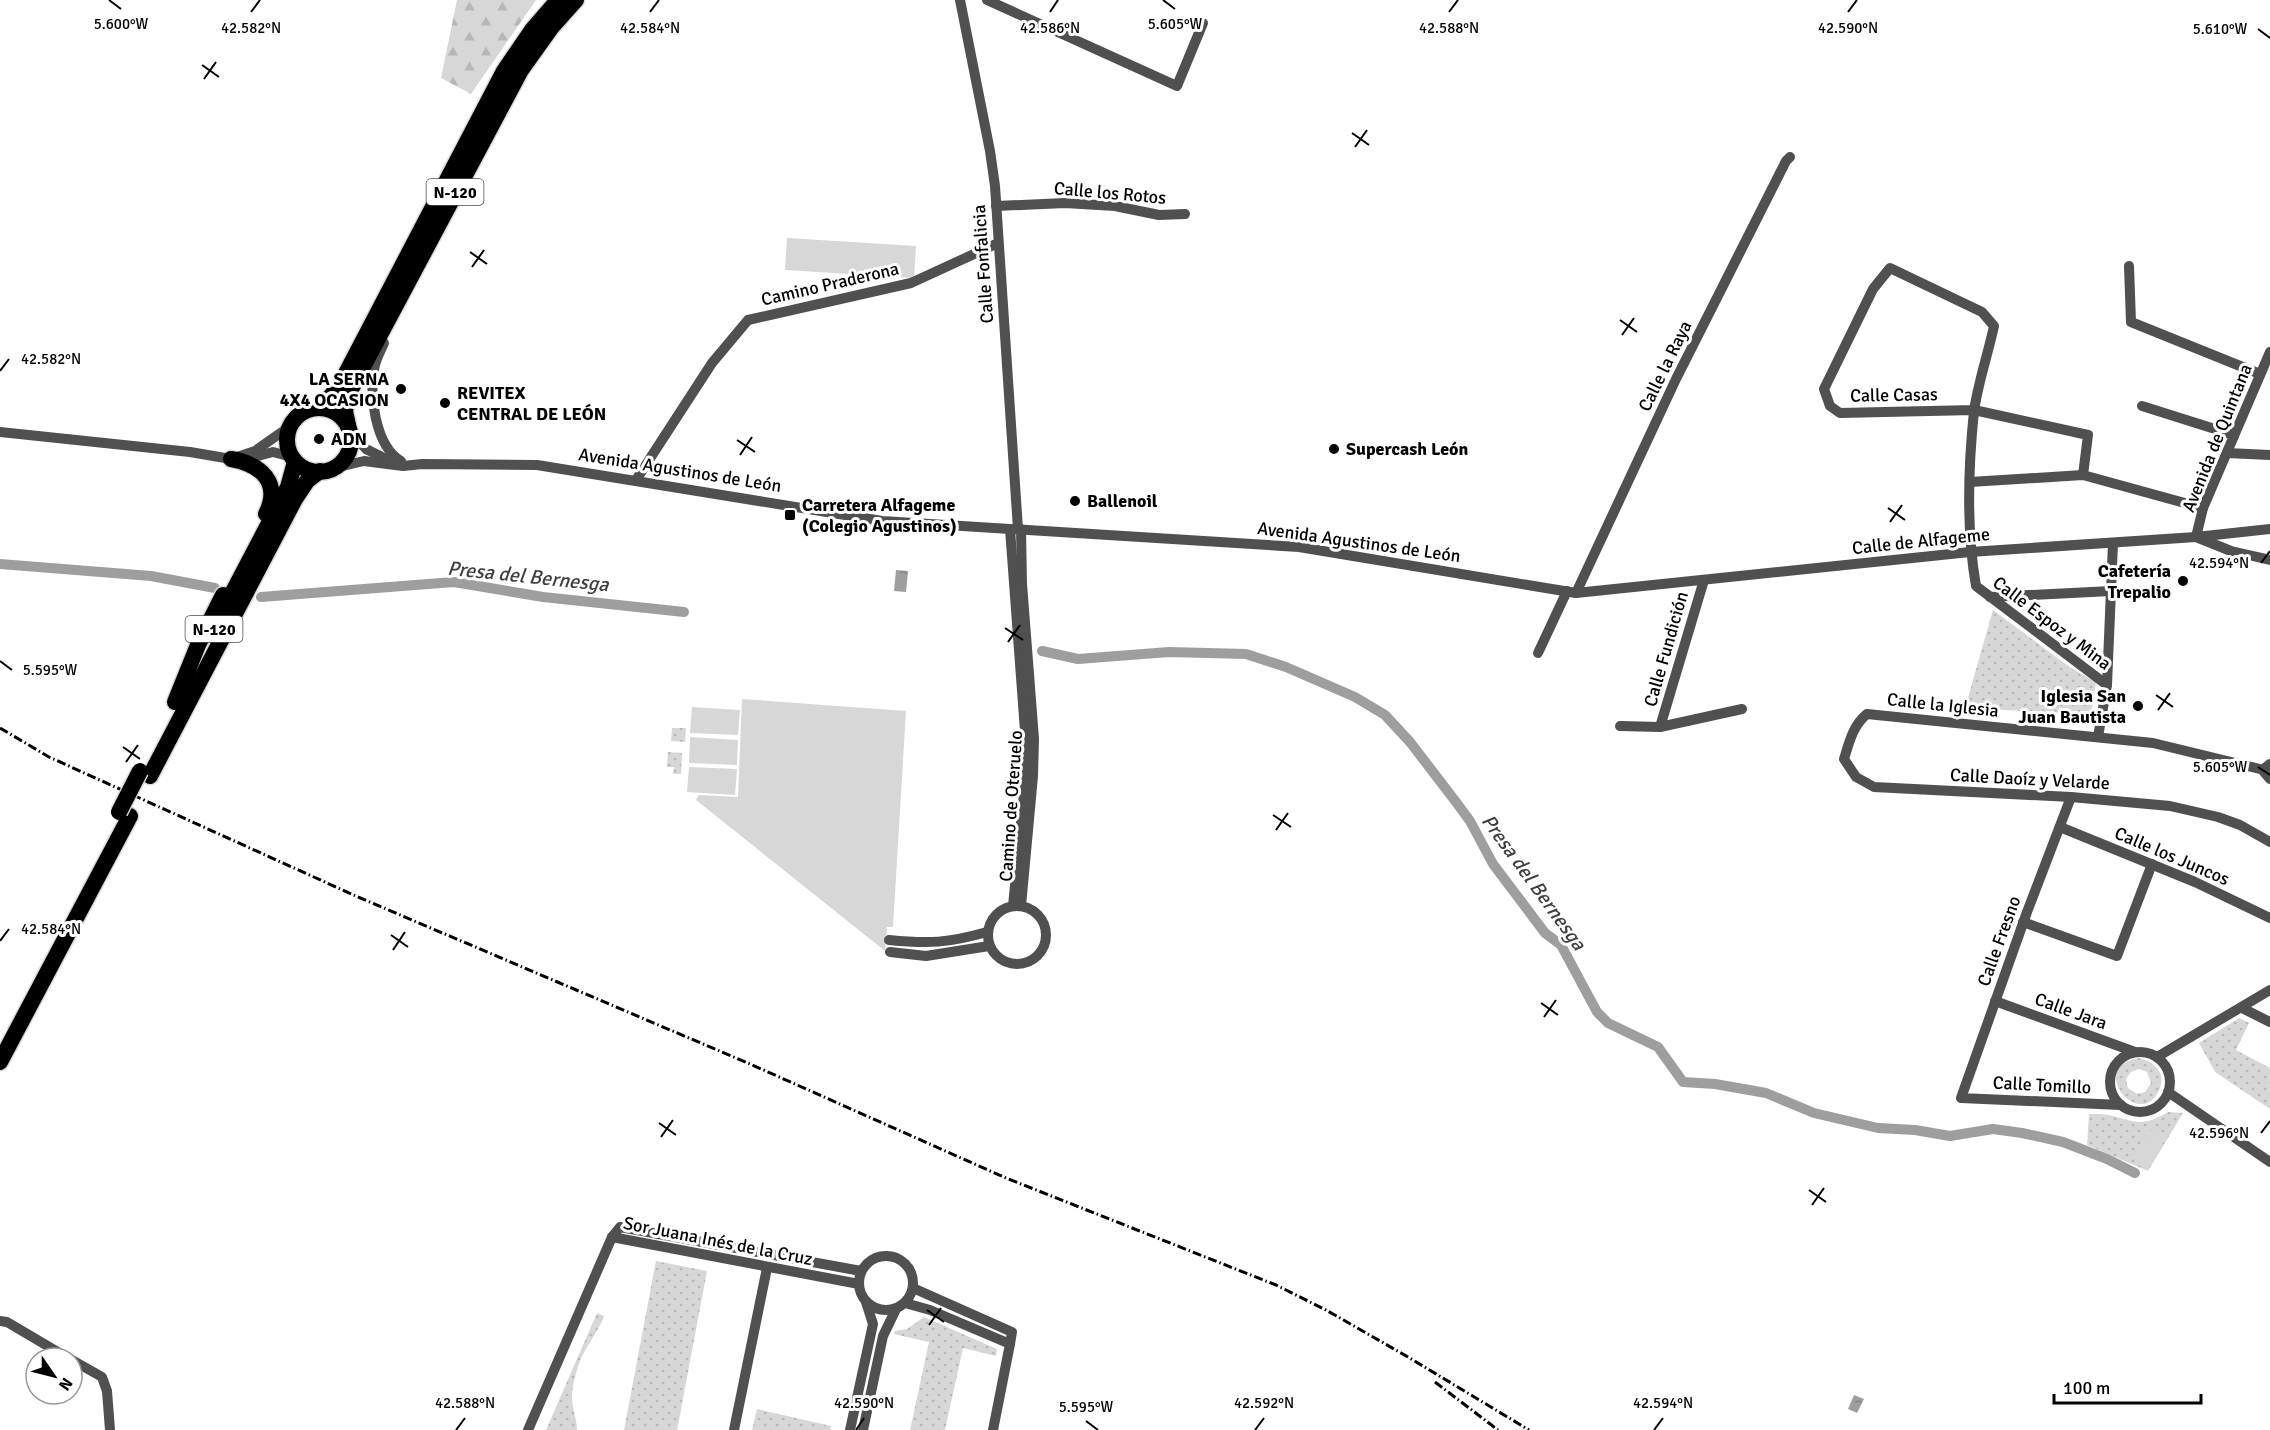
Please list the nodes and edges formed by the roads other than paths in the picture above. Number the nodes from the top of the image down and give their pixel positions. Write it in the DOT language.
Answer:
graph roads {
  1 [pos="558,0"];
  2 [pos="576,0"];
  3 [pos="960,0"];
  4 [pos="987,0"];
  5 [pos="1203,23"];
  6 [pos="1790,157"];
  7 [pos="448,206"];
  8 [pos="996,206"];
  9 [pos="1185,214"];
  10 [pos="998,243"];
  11 [pos="2128,266"];
  12 [pos="1890,268"];
  13 [pos="2270,352"];
  14 [pos="2260,374"];
  15 [pos="2142,406"];
  16 [pos="319,407"];
  17 [pos="1974,410"];
  18 [pos="289,427"];
  19 [pos="349,428"];
  20 [pos="0,432"];
  21 [pos="2234,435"];
  22 [pos="2227,453"];
  23 [pos="2270,455"];
  24 [pos="294,459"];
  25 [pos="237,460"];
  26 [pos="401,461"];
  27 [pos="422,464"];
  28 [pos="327,470"];
  29 [pos="2083,476"];
  30 [pos="636,480"];
  31 [pos="1970,482"];
  32 [pos="2203,508"];
  33 [pos="1016,529"];
  34 [pos="2270,529"];
  35 [pos="2196,537"];
  36 [pos="2113,543"];
  37 [pos="1970,552"];
  38 [pos="2270,560"];
  39 [pos="1704,580"];
  40 [pos="2111,591"];
  41 [pos="1571,592"];
  42 [pos="1990,597"];
  43 [pos="1538,653"];
  44 [pos="2107,685"];
  45 [pos="175,702"];
  46 [pos="1742,709"];
  47 [pos="1867,714"];
  48 [pos="1620,726"];
  49 [pos="1660,727"];
  50 [pos="2098,737"];
  51 [pos="2268,771"];
  52 [pos="145,773"];
  53 [pos="2071,797"];
  54 [pos="124,814"];
  55 [pos="2060,827"];
  56 [pos="2270,842"];
  57 [pos="2151,864"];
  58 [pos="1017,906"];
  59 [pos="2270,918"];
  60 [pos="2023,922"];
  61 [pos="987,932"];
  62 [pos="889,940"];
  63 [pos="989,946"];
  64 [pos="890,952"];
  65 [pos="2270,990"];
  66 [pos="1995,1000"];
  67 [pos="2242,1008"];
  68 [pos="2270,1022"];
  69 [pos="0,1038"];
  70 [pos="2135,1052"];
  71 [pos="2157,1057"];
  72 [pos="0,1062"];
  73 [pos="2168,1092"];
  74 [pos="1961,1098"];
  75 [pos="2121,1105"];
  76 [pos="2270,1162"];
  77 [pos="612,1237"];
  78 [pos="767,1268"];
  79 [pos="861,1271"];
  80 [pos="859,1284"];
  81 [pos="913,1288"];
  82 [pos="866,1302"];
  83 [pos="900,1306"];
  84 [pos="0,1320"];
  85 [pos="1010,1344"];
  86 [pos="48,1346"];
  87 [pos="84,1367"];
  88 [pos="110,1430"];
  89 [pos="528,1430"];
  90 [pos="734,1430"];
  91 [pos="850,1430"];
  92 [pos="863,1430"];
  93 [pos="993,1430"];
  1 -- 16 [label="highway, N-120"];
  2 -- 7 [label="highway, N-120"];
  3 -- 8 [label="street, Calle Fonfalicia"];
  4 -- 5 [label="street"];
  6 -- 41 [label="street, Calle la Raya"];
  7 -- 19 [label="highway, N-120"];
  7 -- 26 [label="street"];
  8 -- 9 [label="street, Calle los Rotos"];
  8 -- 10 [label="street, Calle Fonfalicia"];
  10 -- 30 [label="street, Camino Praderona"];
  10 -- 33 [label="street, Calle Fonfalicia"];
  11 -- 14 [label="street"];
  12 -- 17 [label="street, Calle Espoz y Mina"];
  12 -- 17 [label="street, Calle Casas"];
  13 -- 14 [label="street, Avenida de Quintana"];
  14 -- 21 [label="street, Avenida de Quintana"];
  15 -- 21 [label="street"];
  16 -- 18 [label="highway"];
  16 -- 19 [label="highway"];
  17 -- 29 [label="street, Calle Casas"];
  17 -- 31 [label="street, Calle Espoz y Mina"];
  18 -- 24 [label="highway"];
  18 -- 25 [label="street"];
  19 -- 26 [label="street, Avenida Agustinos de León"];
  19 -- 28 [label="highway"];
  20 -- 25 [label="street"];
  21 -- 22 [label="street, Avenida de Quintana"];
  22 -- 23 [label="street"];
  22 -- 32 [label="street, Avenida de Quintana"];
  24 -- 25 [label="street"];
  24 -- 28 [label="highway"];
  24 -- 45 [label="highway, N-120"];
  25 -- 45 [label="highway"];
  26 -- 27 [label="street, Avenida Agustinos de León"];
  27 -- 28 [label="street, Avenida Agustinos de León"];
  27 -- 30 [label="street, Avenida Agustinos de León"];
  28 -- 52 [label="highway, N-120"];
  29 -- 31 [label="street"];
  29 -- 32 [label="street"];
  30 -- 33 [label="street, Avenida Agustinos de León"];
  31 -- 37 [label="street, Calle Espoz y Mina"];
  32 -- 35 [label="street, Avenida de Quintana"];
  33 -- 41 [label="street, Avenida Agustinos de León"];
  33 -- 58 [label="street, Camino de Oteruelo"];
  34 -- 35 [label="street, Calle de Alfageme"];
  35 -- 36 [label="street, Calle de Alfageme"];
  35 -- 38 [label="street"];
  36 -- 37 [label="street, Calle de Alfageme"];
  36 -- 40 [label="street"];
  37 -- 39 [label="street, Calle de Alfageme"];
  37 -- 42 [label="street, Calle Espoz y Mina"];
  39 -- 41 [label="street, Calle de Alfageme"];
  39 -- 49 [label="street, Calle Fundición"];
  40 -- 42 [label="street"];
  40 -- 44 [label="street"];
  41 -- 43 [label="street, Calle la Raya"];
  42 -- 44 [label="street, Calle Espoz y Mina"];
  44 -- 50 [label="street"];
  45 -- 52 [label="highway, N-120"];
  46 -- 49 [label="street"];
  47 -- 50 [label="street, Calle la Iglesia"];
  47 -- 53 [label="street, Calle Daoíz y Velarde"];
  48 -- 49 [label="street"];
  50 -- 51 [label="street, Calle la Iglesia"];
  52 -- 54 [label="highway, N-120, bridge"];
  53 -- 55 [label="street, Calle Fresno"];
  53 -- 56 [label="street, Calle Daoíz y Velarde"];
  54 -- 69 [label="highway, N-120"];
  54 -- 72 [label="highway, N-120"];
  55 -- 57 [label="street, Calle los Juncos"];
  55 -- 60 [label="street, Calle Fresno"];
  57 -- 59 [label="street, Calle los Juncos"];
  57 -- 60 [label="street"];
  58 -- 61 [label="street"];
  58 -- 63 [label="street"];
  60 -- 66 [label="street, Calle Fresno"];
  61 -- 62 [label="street"];
  61 -- 63 [label="street"];
  63 -- 64 [label="street"];
  65 -- 67 [label="street"];
  66 -- 70 [label="street, Calle Jara"];
  66 -- 74 [label="street, Calle Fresno"];
  67 -- 68 [label="street"];
  67 -- 71 [label="street"];
  70 -- 71 [label="street"];
  70 -- 75 [label="street"];
  71 -- 73 [label="street"];
  73 -- 75 [label="street"];
  73 -- 76 [label="street"];
  74 -- 75 [label="street, Calle Tomillo"];
  77 -- 78 [label="street, Sor Juana Inés de la Cruz"];
  77 -- 79 [label="street, Sor Juana Inés de la Cruz"];
  77 -- 89 [label="street"];
  78 -- 80 [label="street, Sor Juana Inés de la Cruz"];
  78 -- 90 [label="street"];
  79 -- 80 [label="street"];
  79 -- 81 [label="street"];
  80 -- 82 [label="street"];
  81 -- 83 [label="street"];
  81 -- 85 [label="street"];
  82 -- 83 [label="street"];
  82 -- 91 [label="street"];
  83 -- 85 [label="street"];
  83 -- 92 [label="street"];
  84 -- 86 [label="street"];
  85 -- 93 [label="street"];
  87 -- 88 [label="street"];
}
